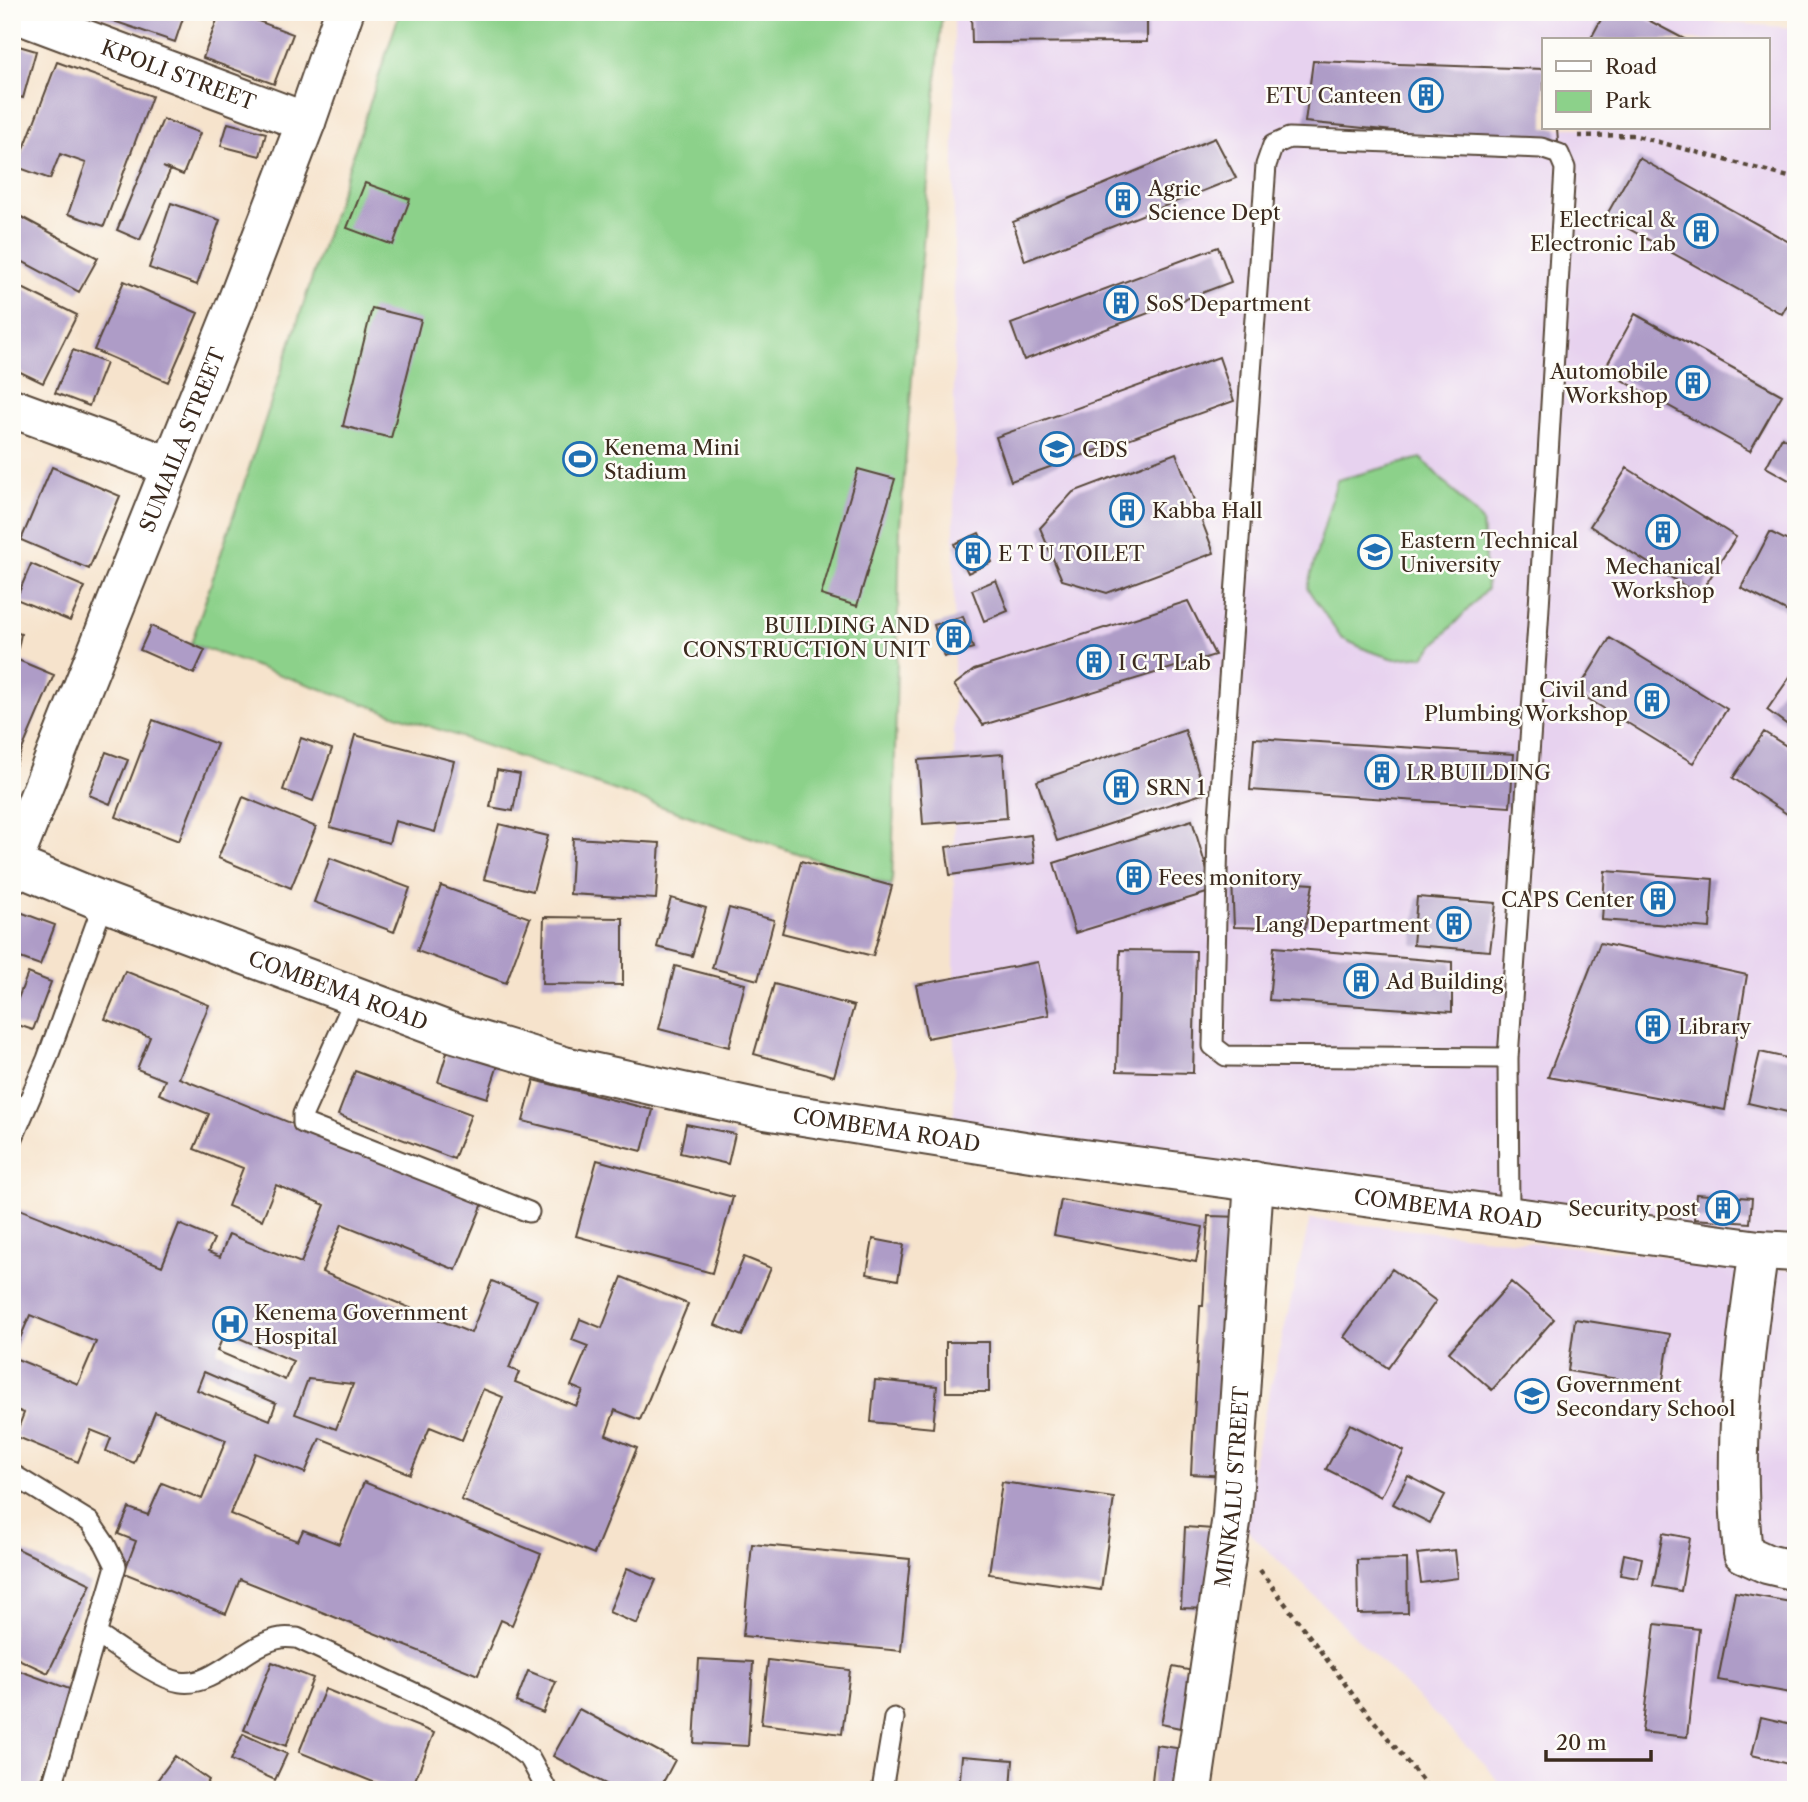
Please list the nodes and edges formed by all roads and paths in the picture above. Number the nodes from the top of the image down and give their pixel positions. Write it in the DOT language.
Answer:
graph roads {
  1 [pos="12,12"];
  2 [pos="344,12"];
  3 [pos="306,122"];
  4 [pos="1559,154"];
  5 [pos="1796,179"];
  6 [pos="12,408"];
  7 [pos="170,466"];
  8 [pos="12,864"];
  9 [pos="104,902"];
  10 [pos="356,996"];
  11 [pos="1508,1058"];
  12 [pos="12,1140"];
  13 [pos="1254,1181"];
  14 [pos="529,1212"];
  15 [pos="1509,1215"];
  16 [pos="1777,1251"];
  17 [pos="12,1474"];
  18 [pos="1232,1516"];
  19 [pos="1796,1571"];
  20 [pos="96,1634"];
  21 [pos="894,1717"];
  22 [pos="51,1790"];
  23 [pos="547,1790"];
  24 [pos="882,1790"];
  25 [pos="1192,1790"];
  26 [pos="1430,1790"];
  1 -- 3 [label="street, KPOLI STREET"];
  2 -- 3 [label="street, SUMAILA STREET"];
  3 -- 7 [label="street, SUMAILA STREET"];
  4 -- 5 [label="path"];
  4 -- 11 [label="lane"];
  4 -- 11 [label="lane"];
  6 -- 7 [label="street"];
  7 -- 8 [label="street, SUMAILA STREET"];
  8 -- 9 [label="street, COMBEMA ROAD"];
  9 -- 10 [label="street, COMBEMA ROAD"];
  9 -- 12 [label="lane"];
  10 -- 13 [label="street, COMBEMA ROAD"];
  10 -- 14 [label="lane"];
  11 -- 15 [label="lane"];
  13 -- 15 [label="street, COMBEMA ROAD"];
  13 -- 18 [label="street, MINKALU STREET"];
  15 -- 16 [label="street, COMBEMA ROAD"];
  16 -- 19 [label="street"];
  17 -- 20 [label="lane"];
  18 -- 25 [label="street, MINKALU STREET"];
  18 -- 26 [label="path"];
  20 -- 22 [label="lane"];
  20 -- 23 [label="lane"];
  21 -- 24 [label="lane"];
}
